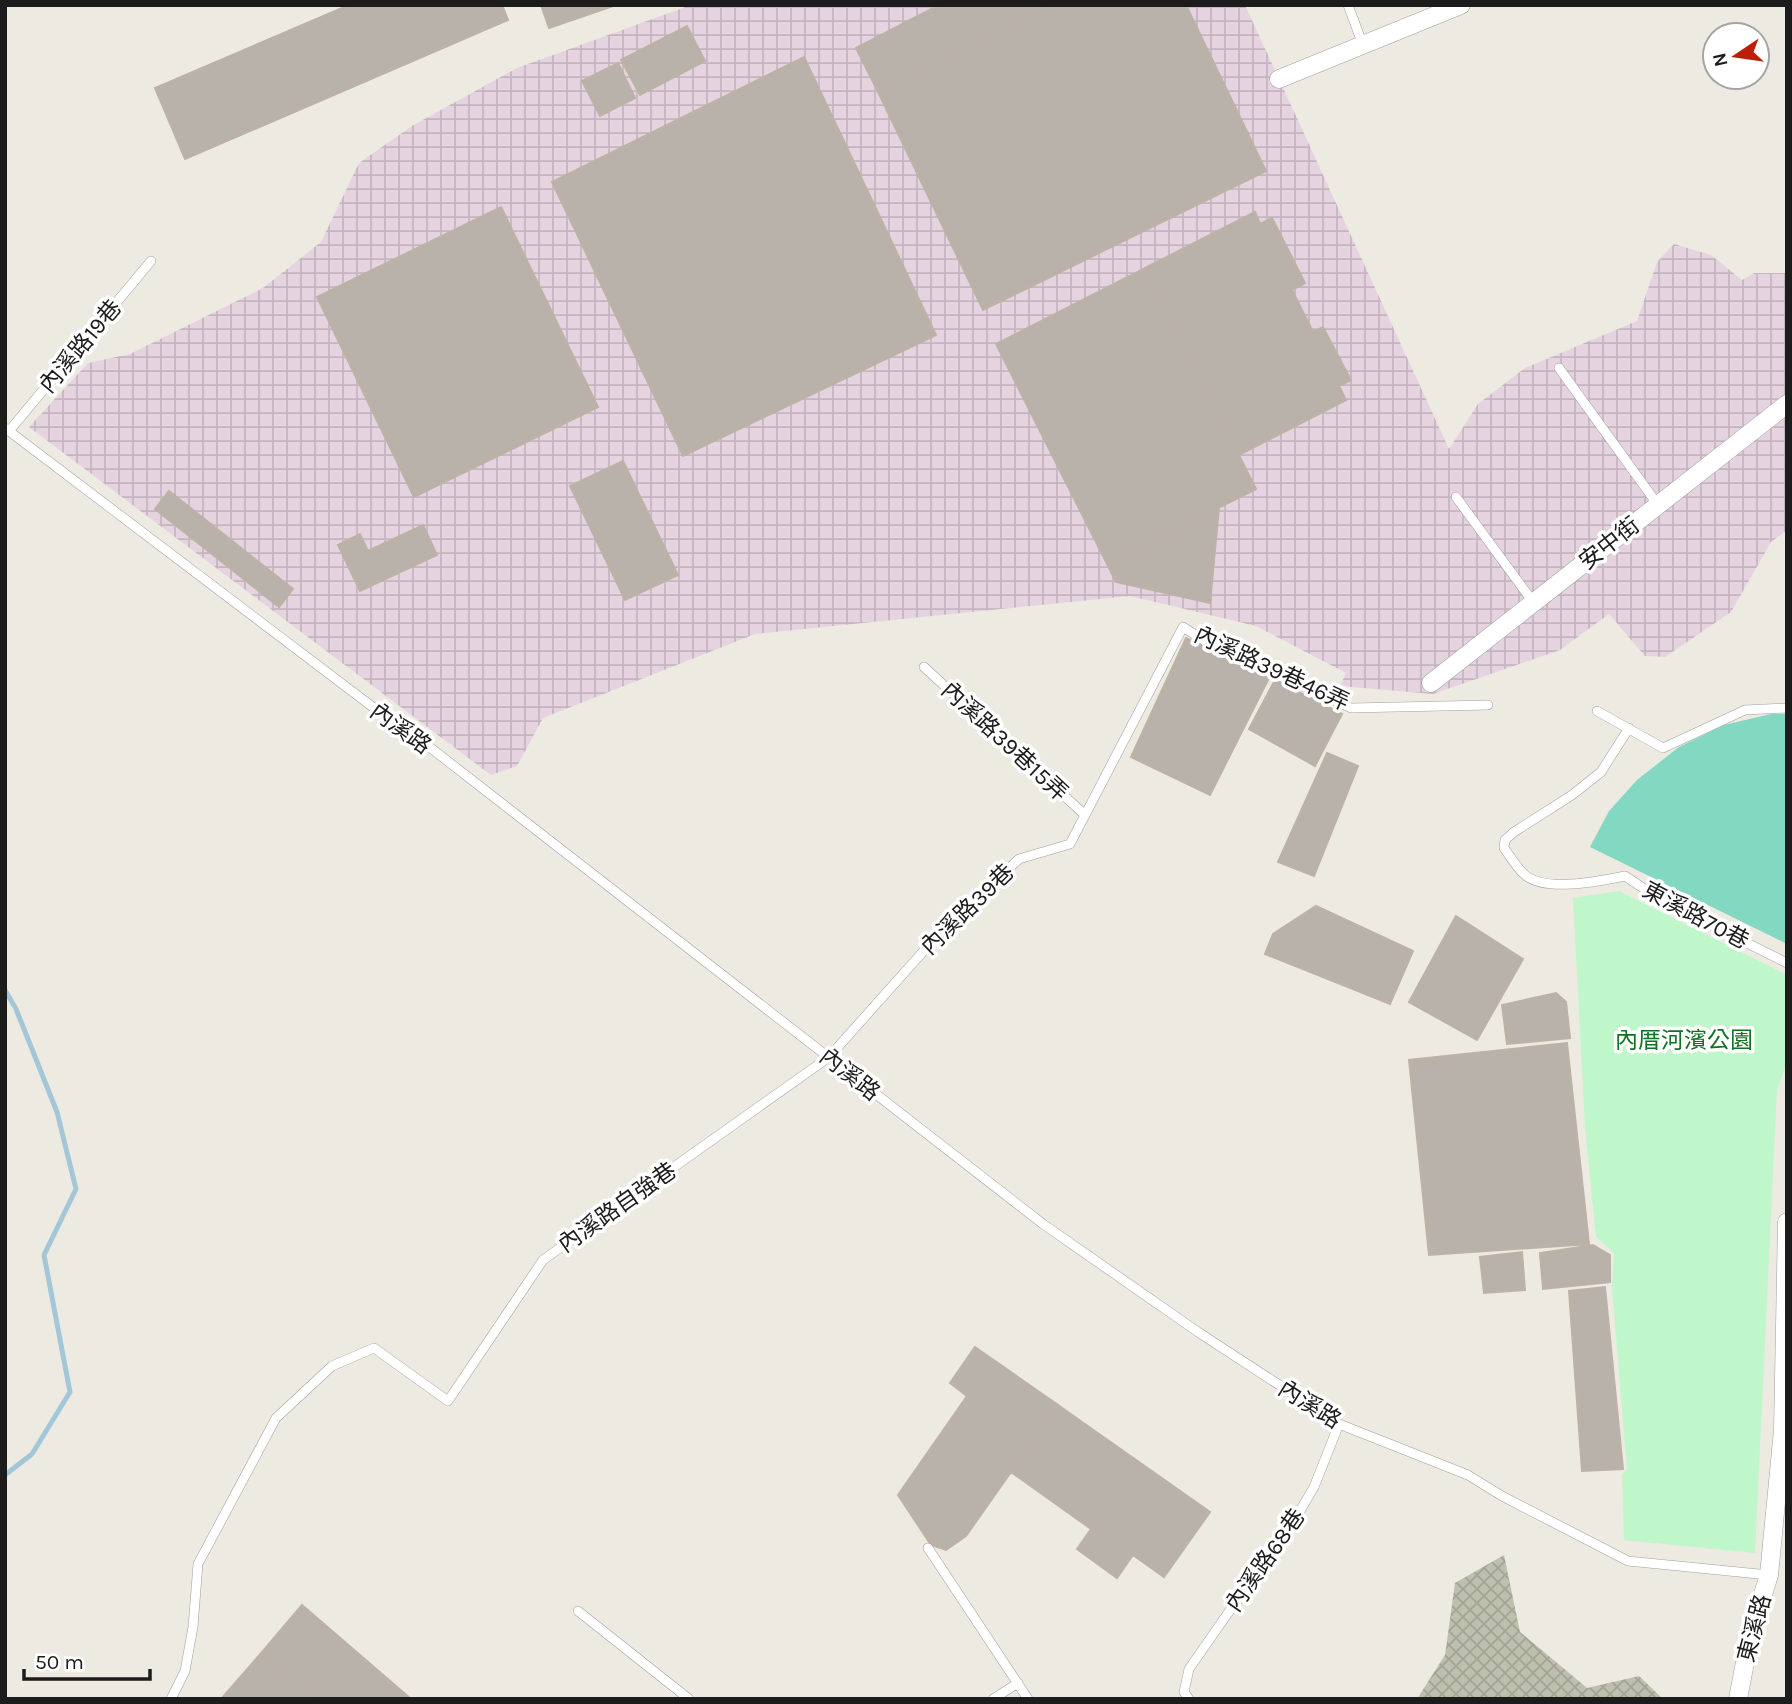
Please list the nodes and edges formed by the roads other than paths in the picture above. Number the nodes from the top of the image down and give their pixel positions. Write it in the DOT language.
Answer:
graph roads {
  1 [pos="1348,5"];
  2 [pos="1461,5"];
  3 [pos="1363,45"];
  4 [pos="1279,79"];
  5 [pos="151,261"];
  6 [pos="1559,368"];
  7 [pos="1787,404"];
  8 [pos="7,430"];
  9 [pos="1456,497"];
  10 [pos="1658,505"];
  11 [pos="1533,603"];
  12 [pos="1183,627"];
  13 [pos="924,667"];
  14 [pos="1431,682"];
  15 [pos="1488,705"];
  16 [pos="1787,708"];
  17 [pos="1597,711"];
  18 [pos="1629,728"];
  19 [pos="1085,815"];
  20 [pos="1787,963"];
  21 [pos="830,1056"];
  22 [pos="1787,1222"];
  23 [pos="1339,1424"];
  24 [pos="928,1548"];
  25 [pos="1769,1575"];
  26 [pos="578,1611"];
  27 [pos="1018,1683"];
  28 [pos="1187,1695"];
  29 [pos="171,1699"];
  30 [pos="689,1699"];
  31 [pos="993,1699"];
  32 [pos="1028,1699"];
  33 [pos="1738,1699"];
  1 -- 3 [label="lane"];
  2 -- 3 [label="street"];
  3 -- 4 [label="street"];
  5 -- 8 [label="lane, 內溪路19巷"];
  6 -- 10 [label="lane"];
  7 -- 10 [label="street, 安中街"];
  8 -- 21 [label="lane, 內溪路"];
  9 -- 11 [label="lane"];
  10 -- 11 [label="street, 安中街"];
  11 -- 14 [label="street, 安中街"];
  12 -- 15 [label="lane, 內溪路39巷46弄"];
  12 -- 19 [label="lane, 內溪路39巷"];
  13 -- 19 [label="lane, 內溪路39巷15弄"];
  16 -- 18 [label="lane"];
  17 -- 18 [label="lane"];
  18 -- 20 [label="lane, 東溪路70巷"];
  19 -- 21 [label="lane, 內溪路39巷"];
  21 -- 23 [label="lane, 內溪路"];
  21 -- 29 [label="lane, 內溪路自強巷"];
  22 -- 25 [label="street, 東溪路"];
  23 -- 25 [label="lane, 內溪路"];
  23 -- 28 [label="lane, 內溪路68巷"];
  24 -- 27 [label="lane"];
  25 -- 33 [label="street, 東溪路"];
  26 -- 30 [label="lane"];
  27 -- 31 [label="lane"];
  27 -- 32 [label="lane"];
}
